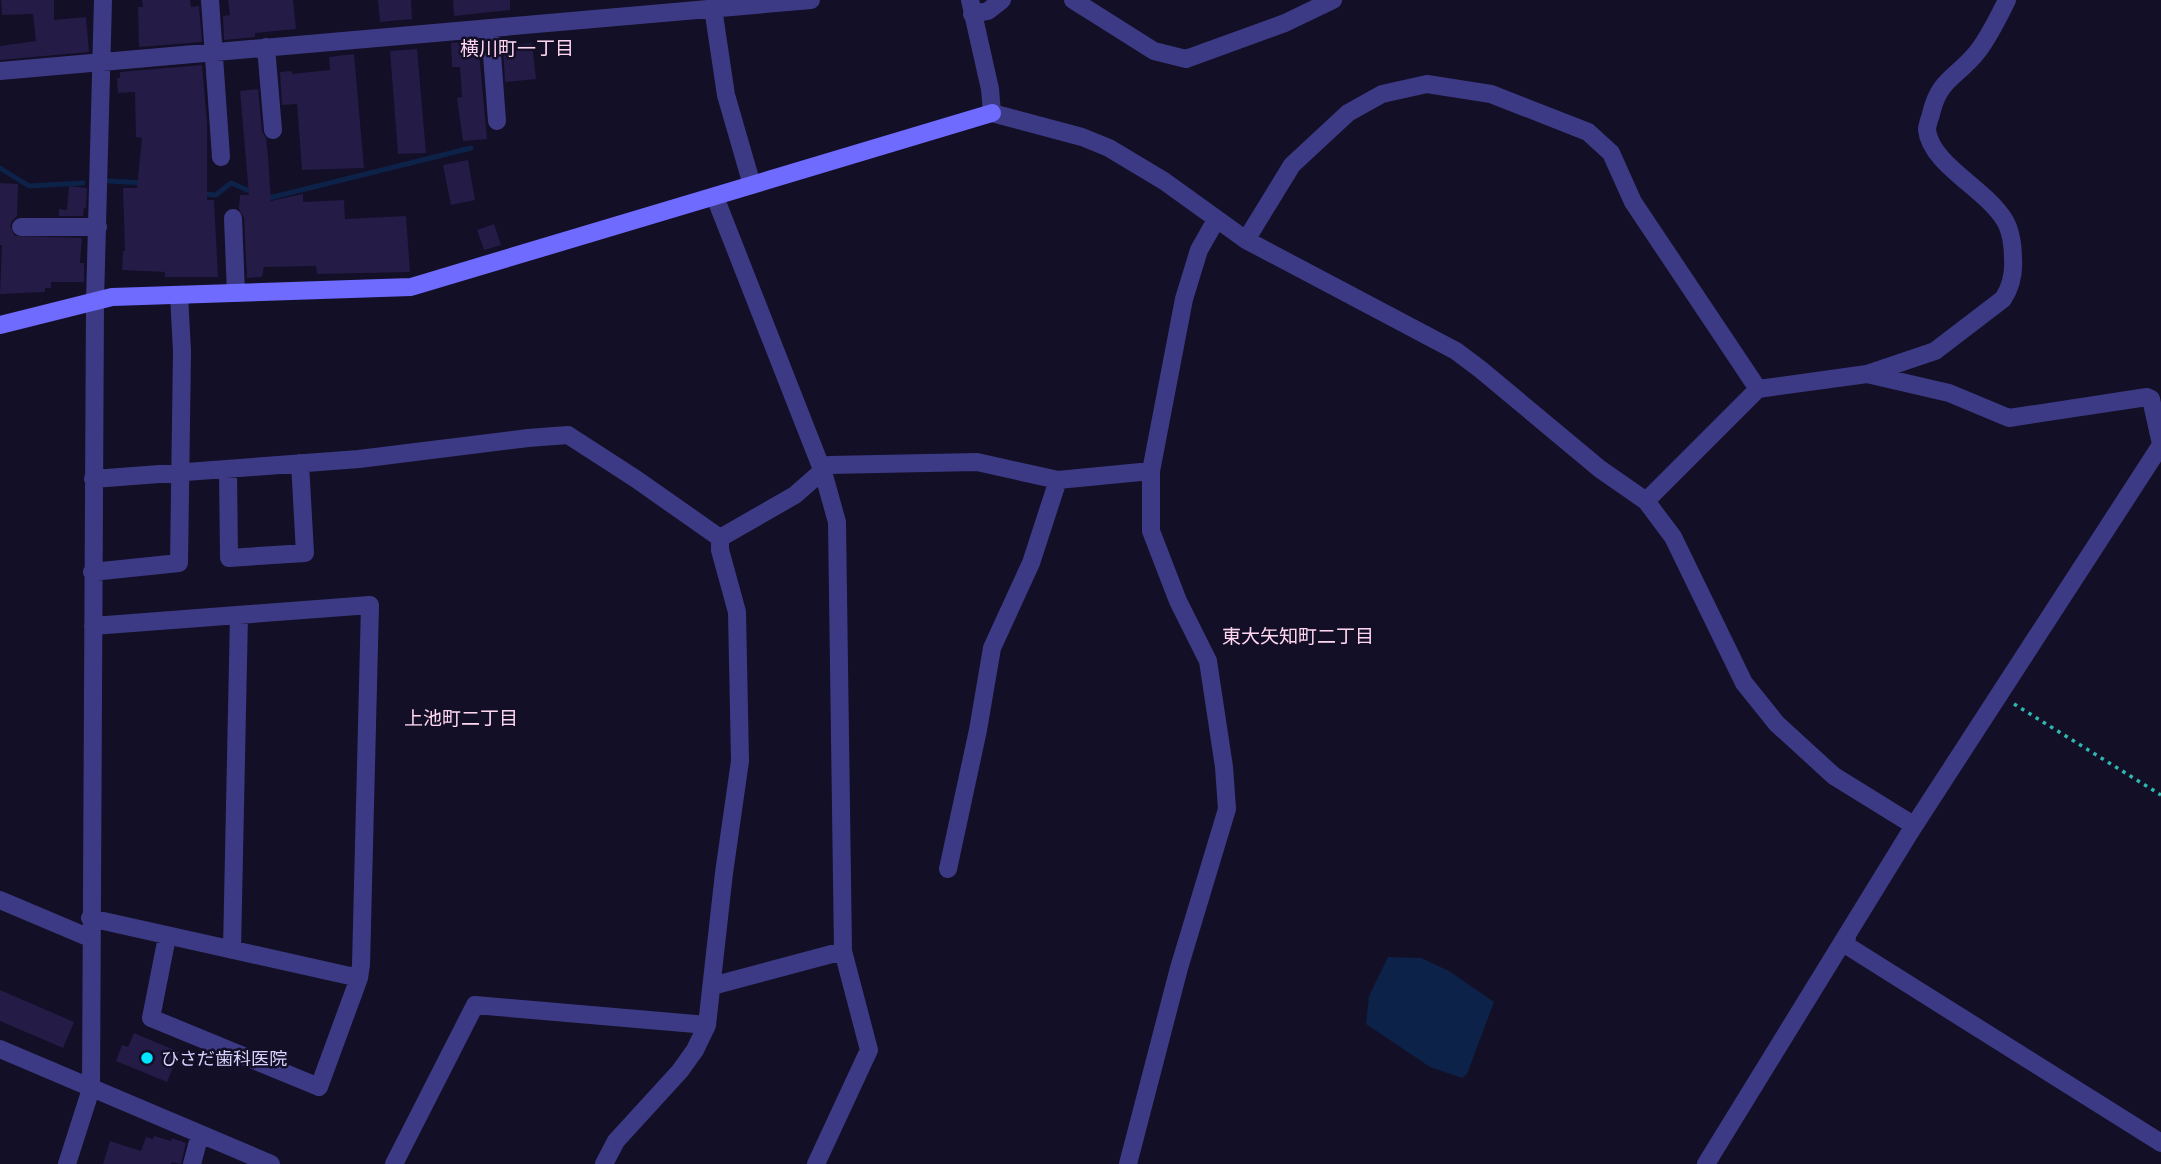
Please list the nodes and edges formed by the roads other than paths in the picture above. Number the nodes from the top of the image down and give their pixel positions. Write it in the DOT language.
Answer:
graph roads {
  1 [pos="103,0"];
  2 [pos="210,0"];
  3 [pos="811,0"];
  4 [pos="1002,0"];
  5 [pos="1073,0"];
  6 [pos="1333,0"];
  7 [pos="2007,0"];
  8 [pos="971,7"];
  9 [pos="713,8"];
  10 [pos="490,27"];
  11 [pos="266,47"];
  12 [pos="214,52"];
  13 [pos="103,61"];
  14 [pos="0,71"];
  15 [pos="992,113"];
  16 [pos="497,121"];
  17 [pos="273,130"];
  18 [pos="221,157"];
  19 [pos="751,186"];
  20 [pos="715,197"];
  21 [pos="233,218"];
  22 [pos="1216,220"];
  23 [pos="21,227"];
  24 [pos="98,227"];
  25 [pos="1246,240"];
  26 [pos="236,293"];
  27 [pos="179,295"];
  28 [pos="95,301"];
  29 [pos="0,325"];
  30 [pos="1867,374"];
  31 [pos="1758,389"];
  32 [pos="2161,445"];
  33 [pos="300,463"];
  34 [pos="228,468"];
  35 [pos="1151,471"];
  36 [pos="180,472"];
  37 [pos="823,472"];
  38 [pos="93,479"];
  39 [pos="1058,480"];
  40 [pos="1646,501"];
  41 [pos="720,538"];
  42 [pos="92,572"];
  43 [pos="239,615"];
  44 [pos="93,626"];
  45 [pos="1912,829"];
  46 [pos="948,869"];
  47 [pos="0,900"];
  48 [pos="90,918"];
  49 [pos="167,937"];
  50 [pos="1847,937"];
  51 [pos="90,938"];
  52 [pos="232,950"];
  53 [pos="843,951"];
  54 [pos="359,978"];
  55 [pos="712,986"];
  56 [pos="707,1025"];
  57 [pos="0,1049"];
  58 [pos="91,1088"];
  59 [pos="200,1135"];
  60 [pos="2161,1143"];
  61 [pos="67,1164"];
  62 [pos="191,1164"];
  63 [pos="271,1164"];
  64 [pos="394,1164"];
  65 [pos="604,1164"];
  66 [pos="816,1164"];
  67 [pos="1128,1164"];
  68 [pos="1706,1164"];
  1 -- 13 [label="street"];
  2 -- 12 [label="street"];
  3 -- 9 [label="street"];
  4 -- 8 [label="street"];
  5 -- 6 [label="street"];
  7 -- 30 [label="street"];
  8 -- 15 [label="street"];
  9 -- 10 [label="street"];
  9 -- 19 [label="street"];
  10 -- 11 [label="street"];
  10 -- 16 [label="street"];
  11 -- 12 [label="street"];
  11 -- 17 [label="street"];
  12 -- 13 [label="street"];
  12 -- 18 [label="street"];
  13 -- 14 [label="street"];
  13 -- 24 [label="street"];
  15 -- 19 [label="street"];
  15 -- 22 [label="street"];
  19 -- 20 [label="street"];
  20 -- 26 [label="street"];
  20 -- 37 [label="street"];
  21 -- 26 [label="street"];
  22 -- 25 [label="street"];
  22 -- 35 [label="street"];
  23 -- 24 [label="street"];
  24 -- 28 [label="street"];
  25 -- 31 [label="street"];
  25 -- 40 [label="street"];
  26 -- 27 [label="street"];
  27 -- 28 [label="street"];
  27 -- 36 [label="street"];
  28 -- 29 [label="street"];
  28 -- 38 [label="street"];
  30 -- 31 [label="street"];
  30 -- 32 [label="street"];
  31 -- 40 [label="street"];
  32 -- 45 [label="street"];
  33 -- 34 [label="street"];
  33 -- 34 [label="street"];
  33 -- 41 [label="street"];
  34 -- 36 [label="street"];
  35 -- 39 [label="street"];
  35 -- 67 [label="street"];
  36 -- 38 [label="street"];
  36 -- 42 [label="street"];
  37 -- 39 [label="street"];
  37 -- 41 [label="street"];
  37 -- 53 [label="street"];
  38 -- 42 [label="street"];
  39 -- 46 [label="street"];
  40 -- 45 [label="street"];
  41 -- 55 [label="street"];
  42 -- 44 [label="street"];
  43 -- 44 [label="street"];
  43 -- 52 [label="street"];
  43 -- 54 [label="street"];
  44 -- 48 [label="street"];
  45 -- 50 [label="street"];
  47 -- 51 [label="street"];
  48 -- 49 [label="street"];
  48 -- 51 [label="street"];
  49 -- 52 [label="street"];
  49 -- 54 [label="street"];
  50 -- 60 [label="street"];
  50 -- 68 [label="street"];
  51 -- 58 [label="street"];
  52 -- 54 [label="street"];
  53 -- 55 [label="street"];
  53 -- 66 [label="street"];
  55 -- 56 [label="street"];
  56 -- 64 [label="street"];
  56 -- 65 [label="street"];
  57 -- 58 [label="street"];
  58 -- 59 [label="street"];
  58 -- 61 [label="street"];
  59 -- 62 [label="street"];
  59 -- 63 [label="street"];
}
